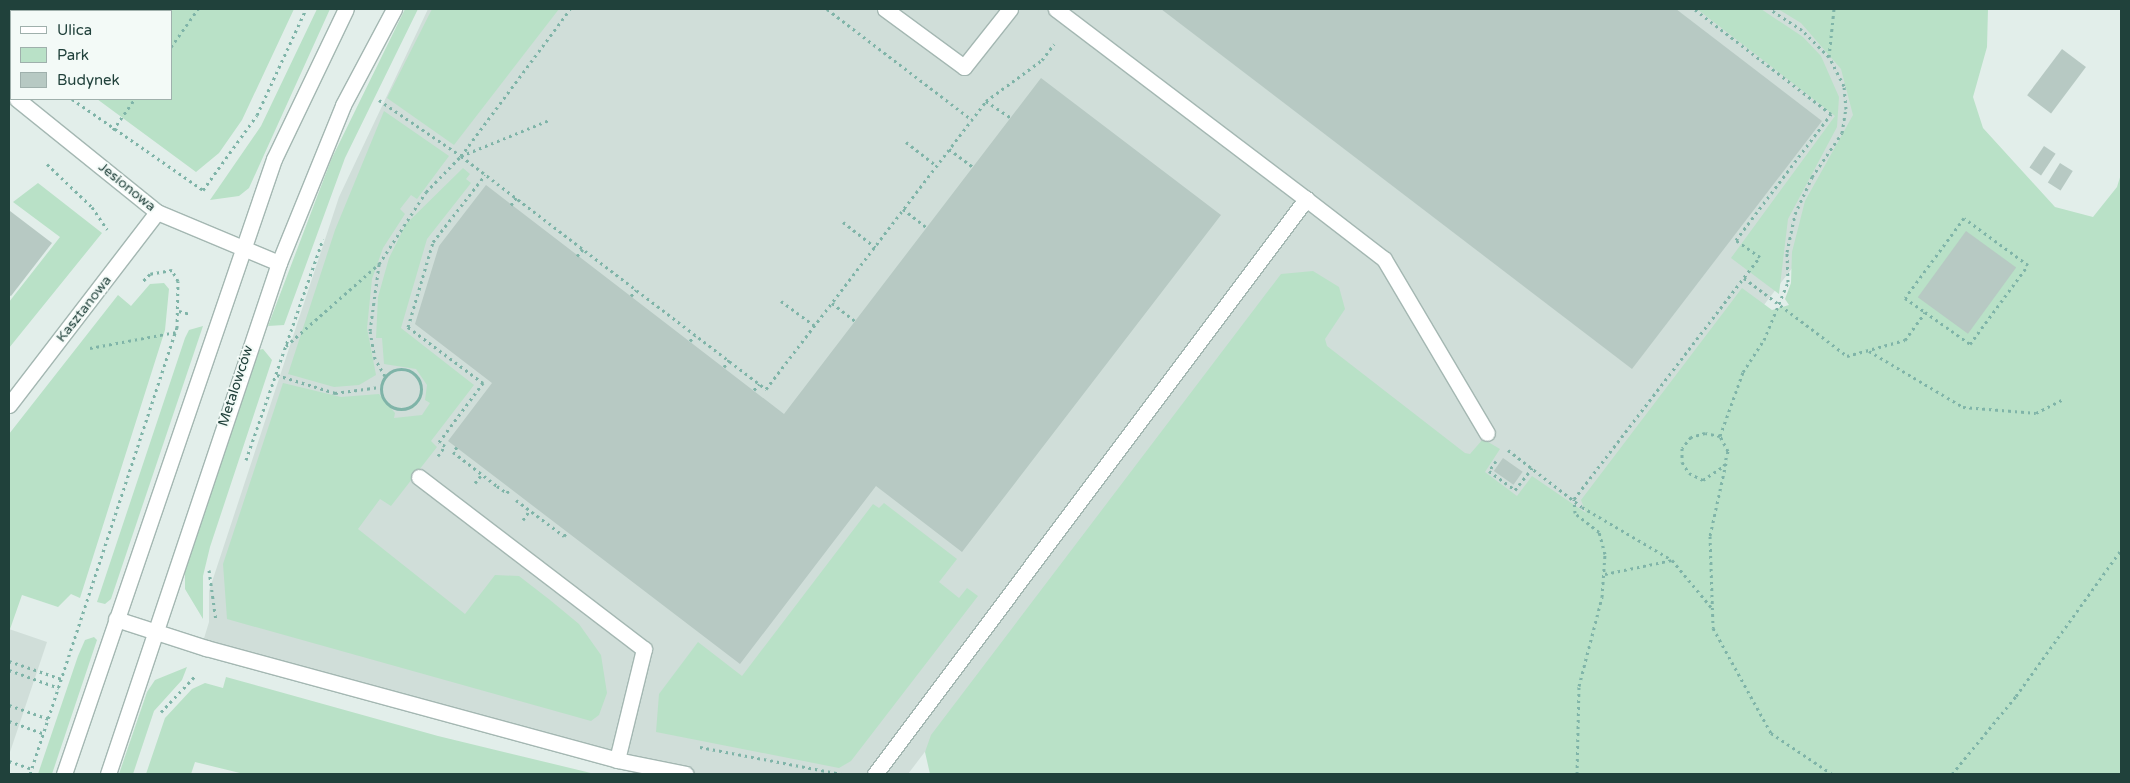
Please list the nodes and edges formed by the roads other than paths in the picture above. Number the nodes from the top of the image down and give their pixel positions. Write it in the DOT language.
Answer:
graph roads {
  1 [pos="346,9"];
  2 [pos="394,9"];
  3 [pos="886,9"];
  4 [pos="1010,9"];
  5 [pos="1056,9"];
  6 [pos="18,100"];
  7 [pos="1306,199"];
  8 [pos="157,212"];
  9 [pos="243,249"];
  10 [pos="279,263"];
  11 [pos="9,405"];
  12 [pos="1487,434"];
  13 [pos="419,476"];
  14 [pos="116,619"];
  15 [pos="156,633"];
  16 [pos="617,760"];
  17 [pos="64,774"];
  18 [pos="108,774"];
  19 [pos="686,774"];
  20 [pos="875,774"];
  1 -- 9 [label="street"];
  2 -- 10 [label="street, Metalowców"];
  3 -- 4 [label="street"];
  5 -- 7 [label="street"];
  6 -- 8 [label="street, Jesionowa"];
  7 -- 12 [label="street"];
  7 -- 20 [label="street"];
  8 -- 9 [label="street, Jesionowa"];
  8 -- 11 [label="street, Kasztanowa"];
  9 -- 10 [label="street, Jesionowa"];
  9 -- 14 [label="street"];
  10 -- 15 [label="street, Metalowców"];
  13 -- 16 [label="street"];
  14 -- 15 [label="street"];
  14 -- 17 [label="street"];
  15 -- 16 [label="street"];
  15 -- 18 [label="street, Metalowców"];
  16 -- 19 [label="street"];
}
